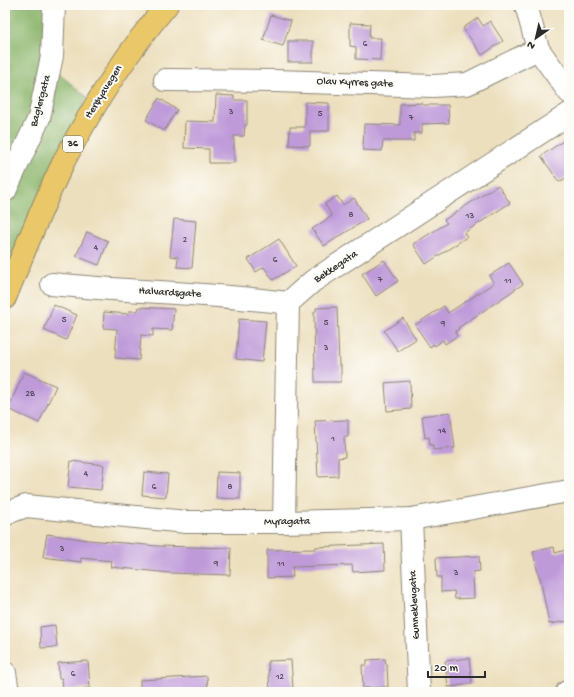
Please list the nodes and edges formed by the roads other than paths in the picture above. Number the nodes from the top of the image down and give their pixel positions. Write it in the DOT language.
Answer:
graph roads {
  1 [pos="54,5"];
  2 [pos="167,5"];
  3 [pos="526,5"];
  4 [pos="538,50"];
  5 [pos="165,80"];
  6 [pos="569,92"];
  7 [pos="569,114"];
  8 [pos="5,191"];
  9 [pos="10,270"];
  10 [pos="52,284"];
  11 [pos="5,298"];
  12 [pos="288,303"];
  13 [pos="569,492"];
  14 [pos="5,515"];
  15 [pos="411,519"];
  16 [pos="284,522"];
  17 [pos="5,673"];
  18 [pos="8,692"];
  19 [pos="419,692"];
  1 -- 8 [label="street, Baglergata"];
  2 -- 9 [label="highway, Herøyavegen / 36"];
  3 -- 4 [label="street"];
  4 -- 5 [label="street, Olav Kyrres gate"];
  4 -- 6 [label="street"];
  7 -- 12 [label="street, Bekkegata"];
  9 -- 11 [label="highway, Herøyavegen / 36"];
  10 -- 12 [label="street, Halvardsgate"];
  12 -- 16 [label="street"];
  13 -- 15 [label="street, Myragata"];
  14 -- 16 [label="street, Myragata"];
  15 -- 16 [label="street, Myragata"];
  15 -- 19 [label="street, Gunneklevgata"];
  17 -- 18 [label="street"];
}
